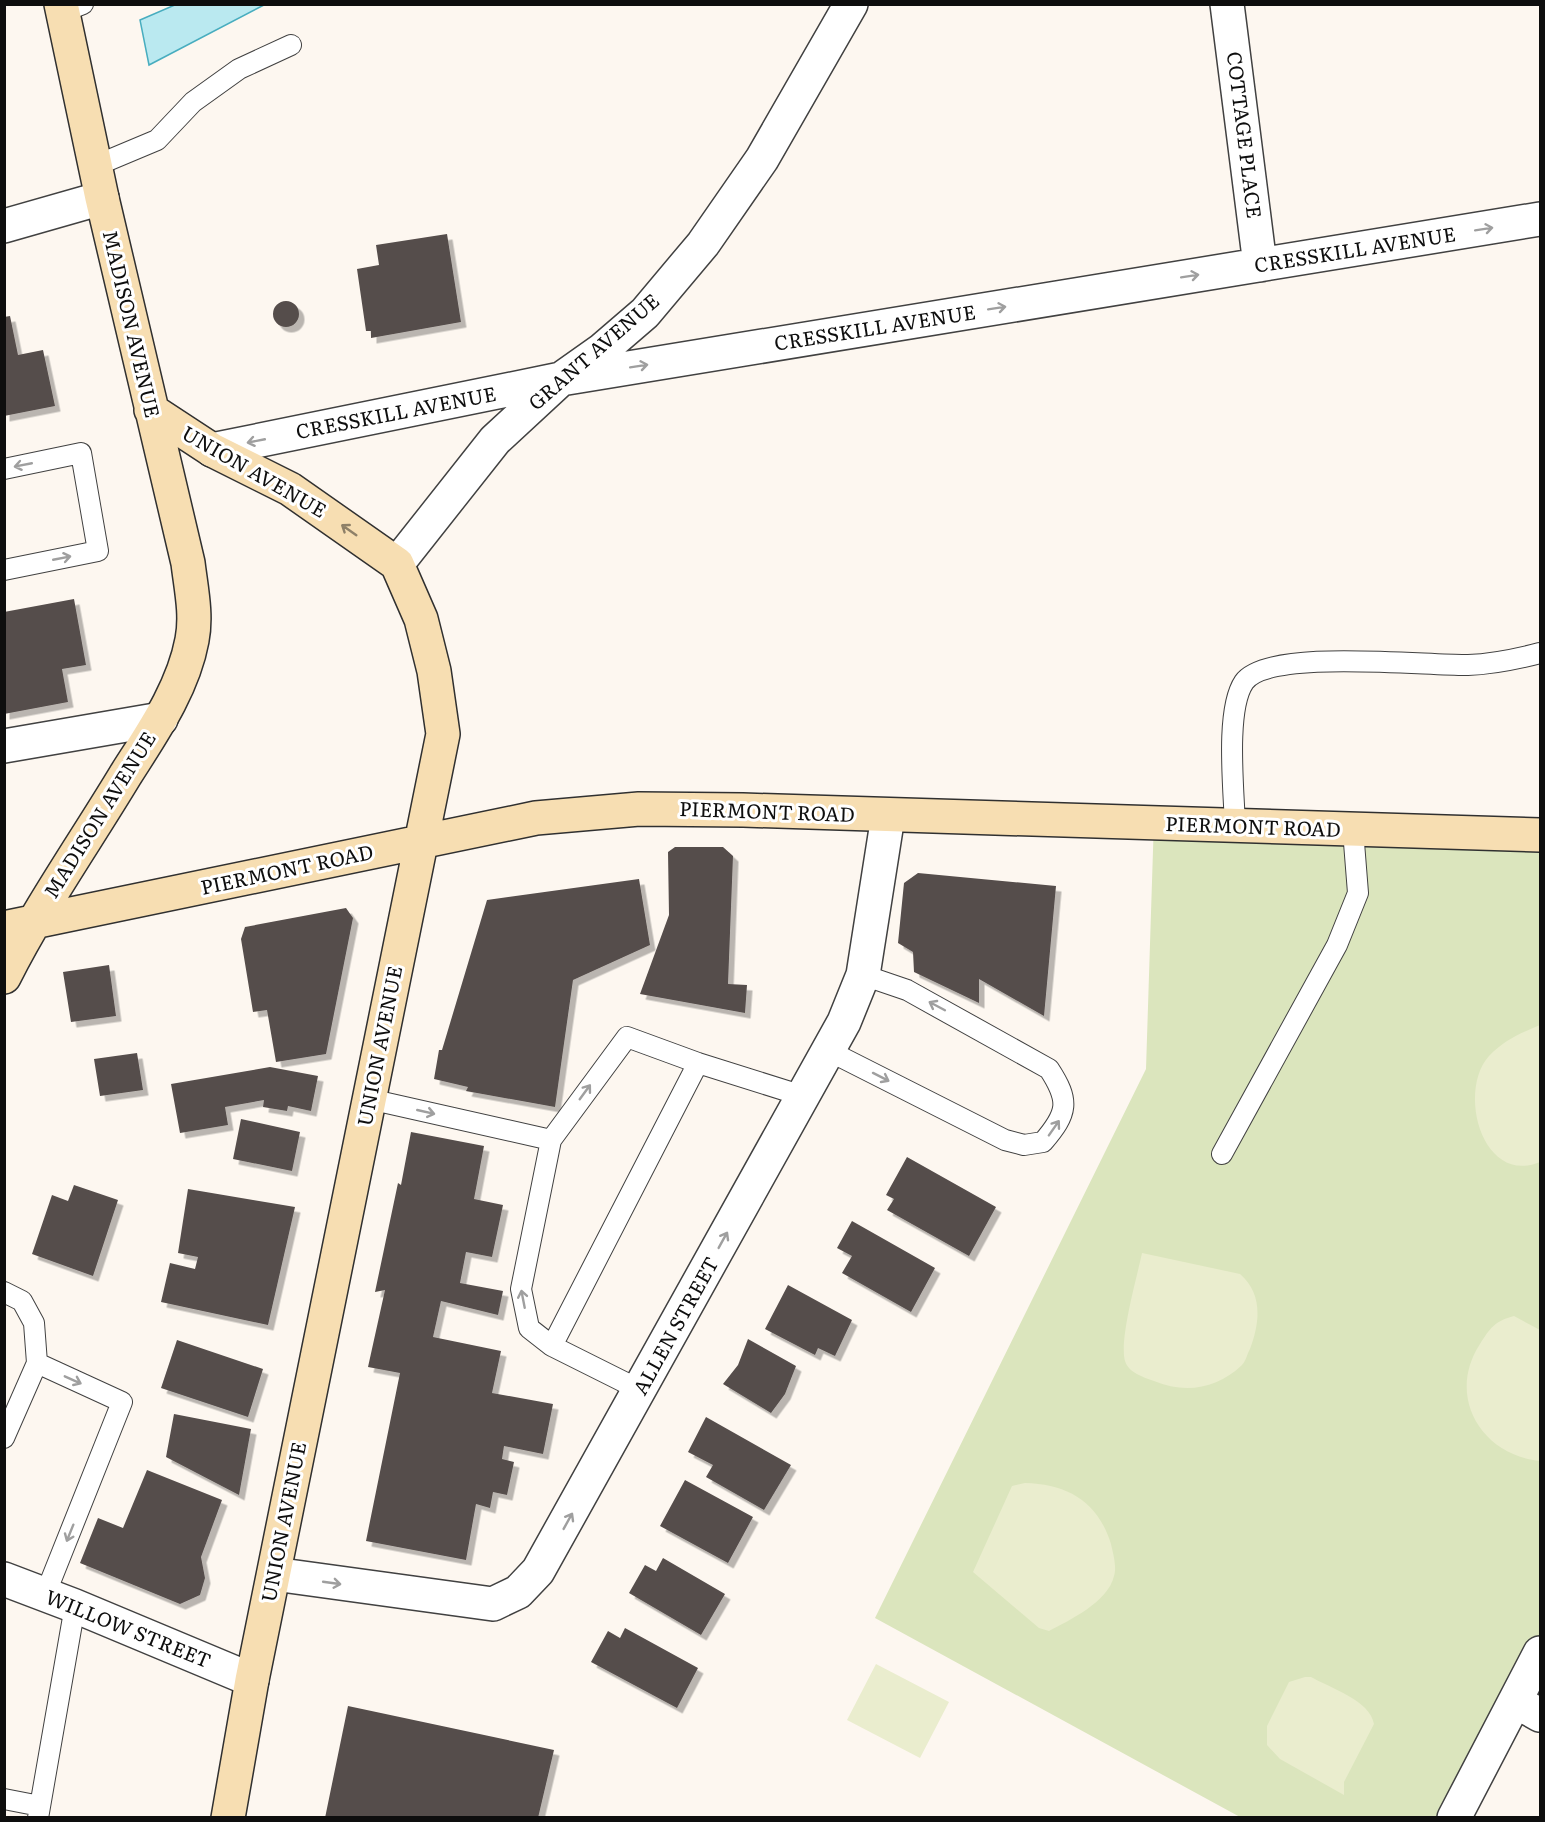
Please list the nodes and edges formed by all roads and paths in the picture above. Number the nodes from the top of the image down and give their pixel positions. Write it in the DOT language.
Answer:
graph roads {
  1 [pos="851,4"];
  2 [pos="1227,4"];
  3 [pos="69,14"];
  4 [pos="291,45"];
  5 [pos="95,166"];
  6 [pos="102,198"];
  7 [pos="1540,219"];
  8 [pos="4,226"];
  9 [pos="1260,265"];
  10 [pos="561,379"];
  11 [pos="150,410"];
  12 [pos="212,450"];
  13 [pos="4,469"];
  14 [pos="397,564"];
  15 [pos="4,570"];
  16 [pos="1540,653"];
  17 [pos="161,719"];
  18 [pos="4,746"];
  19 [pos="888,816"];
  20 [pos="1235,826"];
  21 [pos="1353,830"];
  22 [pos="1540,835"];
  23 [pos="421,842"];
  24 [pos="18,926"];
  25 [pos="863,975"];
  26 [pos="4,977"];
  27 [pos="829,1051"];
  28 [pos="698,1063"];
  29 [pos="803,1096"];
  30 [pos="369,1099"];
  31 [pos="551,1140"];
  32 [pos="1222,1154"];
  33 [pos="4,1292"];
  34 [pos="552,1346"];
  35 [pos="37,1363"];
  36 [pos="640,1390"];
  37 [pos="4,1438"];
  38 [pos="274,1574"];
  39 [pos="4,1579"];
  40 [pos="60,1600"];
  41 [pos="1540,1653"];
  42 [pos="252,1680"];
  43 [pos="1528,1708"];
  44 [pos="4,1799"];
  45 [pos="39,1812"];
  46 [pos="228,1818"];
  47 [pos="1454,1818"];
  1 -- 10 [label="street, GRANT AVENUE"];
  2 -- 9 [label="street, COTTAGE PLACE"];
  3 -- 5 [label="main road, MADISON AVENUE"];
  4 -- 5 [label="lane"];
  5 -- 6 [label="main road, MADISON AVENUE"];
  6 -- 8 [label="street"];
  6 -- 11 [label="main road, MADISON AVENUE"];
  9 -- 7 [label="street, CRESSKILL AVENUE, one-way"];
  10 -- 9 [label="street, CRESSKILL AVENUE, one-way"];
  10 -- 12 [label="street, CRESSKILL AVENUE, one-way"];
  10 -- 14 [label="street, GRANT AVENUE"];
  11 -- 12 [label="main road, UNION AVENUE"];
  11 -- 17 [label="main road, MADISON AVENUE"];
  14 -- 12 [label="main road, UNION AVENUE, one-way"];
  15 -- 13 [label="lane, one-way"];
  14 -- 23 [label="main road, UNION AVENUE"];
  16 -- 20 [label="lane"];
  17 -- 18 [label="street"];
  17 -- 24 [label="main road, MADISON AVENUE"];
  19 -- 20 [label="main road, PIERMONT ROAD"];
  19 -- 23 [label="main road, PIERMONT ROAD"];
  19 -- 25 [label="street, ALLEN STREET"];
  20 -- 21 [label="main road, PIERMONT ROAD"];
  21 -- 22 [label="main road, PIERMONT ROAD"];
  21 -- 32 [label="lane"];
  23 -- 24 [label="main road, PIERMONT ROAD"];
  23 -- 30 [label="main road, UNION AVENUE"];
  24 -- 26 [label="main road, MADISON AVENUE"];
  25 -- 27 [label="street, ALLEN STREET"];
  27 -- 25 [label="lane, one-way"];
  27 -- 29 [label="street, ALLEN STREET"];
  28 -- 29 [label="lane"];
  31 -- 28 [label="lane, one-way"];
  28 -- 34 [label="lane"];
  36 -- 29 [label="street, ALLEN STREET, one-way"];
  30 -- 31 [label="lane, one-way"];
  30 -- 38 [label="main road, UNION AVENUE"];
  34 -- 31 [label="lane, one-way"];
  33 -- 35 [label="lane"];
  34 -- 36 [label="lane"];
  35 -- 37 [label="lane"];
  35 -- 40 [label="lane, one-way"];
  38 -- 36 [label="street, ALLEN STREET, one-way"];
  38 -- 42 [label="main road, UNION AVENUE"];
  39 -- 40 [label="street, WILLOW STREET"];
  40 -- 42 [label="street, WILLOW STREET"];
  40 -- 45 [label="lane"];
  41 -- 43 [label="street"];
  42 -- 46 [label="main road, UNION AVENUE"];
  43 -- 47 [label="street"];
  44 -- 45 [label="lane"];
}
